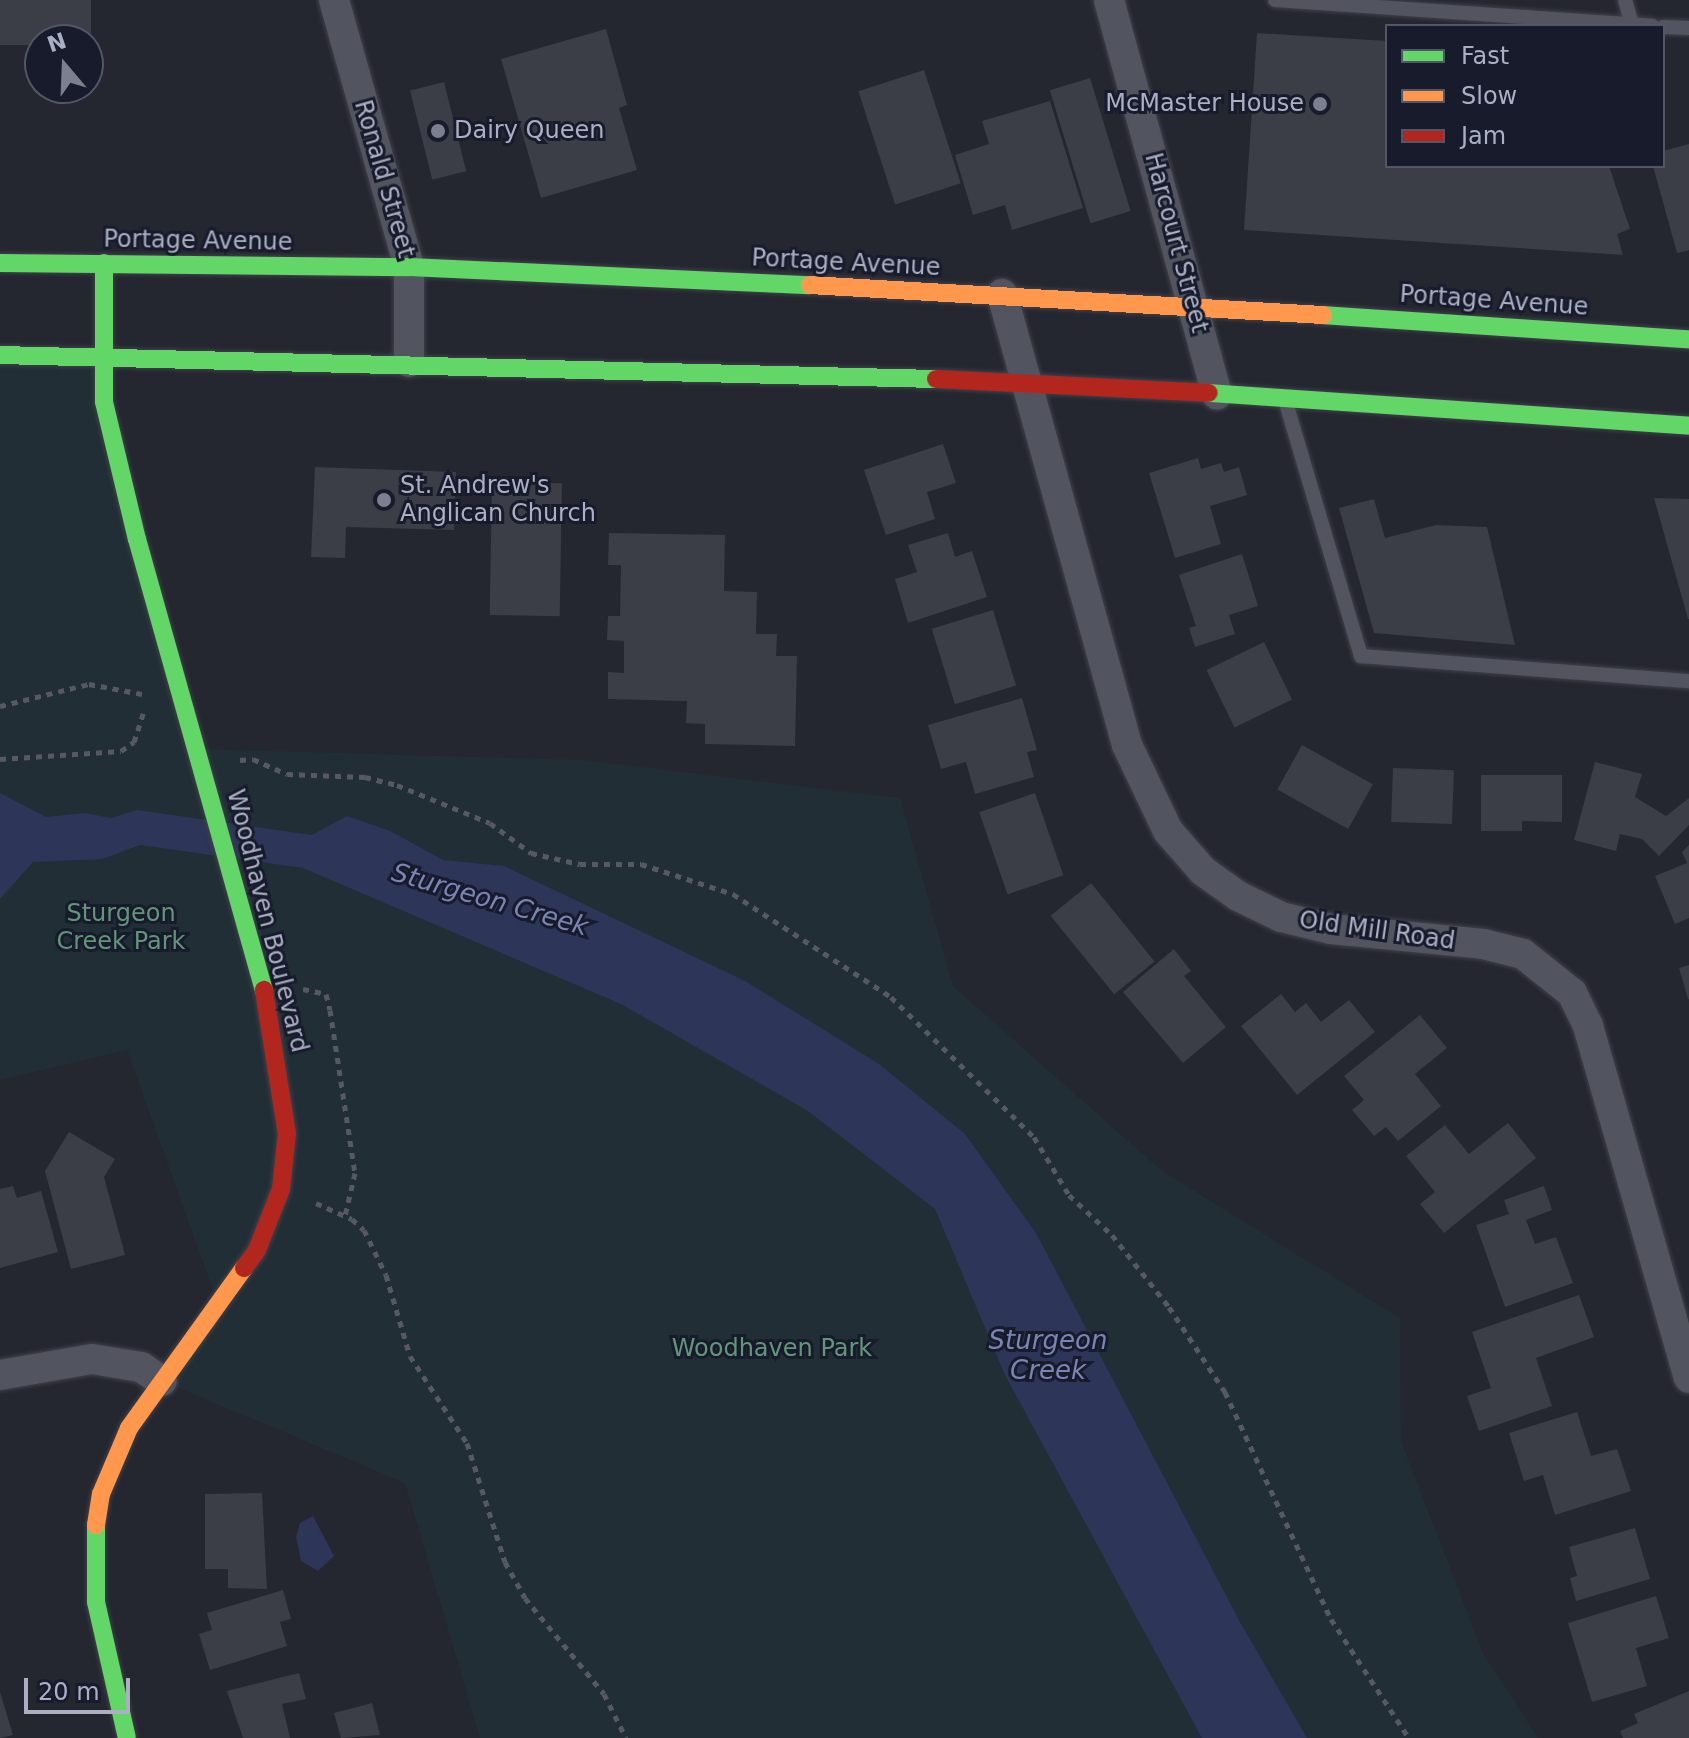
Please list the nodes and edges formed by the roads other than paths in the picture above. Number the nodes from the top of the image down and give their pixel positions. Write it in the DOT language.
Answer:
graph roads {
  1 [pos="334,0"];
  2 [pos="1109,0"];
  3 [pos="1275,0"];
  4 [pos="1625,0"];
  5 [pos="1618,24"];
  6 [pos="1632,24"];
  7 [pos="1665,27"];
  8 [pos="1689,28"];
  9 [pos="0,263"];
  10 [pos="104,263"];
  11 [pos="409,267"];
  12 [pos="1002,294"];
  13 [pos="1193,306"];
  14 [pos="1689,339"];
  15 [pos="0,355"];
  16 [pos="105,357"];
  17 [pos="409,362"];
  18 [pos="1026,381"];
  19 [pos="1217,394"];
  20 [pos="1284,399"];
  21 [pos="1689,426"];
  22 [pos="1689,681"];
  23 [pos="0,1375"];
  24 [pos="1689,1378"];
  25 [pos="162,1381"];
  26 [pos="127,1738"];
  1 -- 11 [label="street, Ronald Street"];
  2 -- 13 [label="street, Harcourt Street"];
  3 -- 5 [label="lane"];
  4 -- 6 [label="lane"];
  7 -- 8 [label="lane"];
  9 -- 10 [label="main road, Portage Avenue"];
  10 -- 11 [label="main road, Portage Avenue"];
  10 -- 16 [label="main road, Woodhaven Boulevard"];
  11 -- 12 [label="main road, Portage Avenue"];
  11 -- 17 [label="street, Ronald Street"];
  12 -- 13 [label="main road, Portage Avenue"];
  12 -- 18 [label="street, Old Mill Road"];
  13 -- 14 [label="main road, Portage Avenue"];
  13 -- 19 [label="street, Harcourt Street"];
  15 -- 16 [label="main road"];
  16 -- 17 [label="main road"];
  16 -- 25 [label="main road, Woodhaven Boulevard"];
  17 -- 18 [label="main road"];
  18 -- 19 [label="main road"];
  18 -- 24 [label="street, Old Mill Road"];
  19 -- 20 [label="main road"];
  20 -- 21 [label="main road"];
  20 -- 22 [label="lane"];
  23 -- 25 [label="street"];
  25 -- 26 [label="main road, Woodhaven Boulevard"];
}
